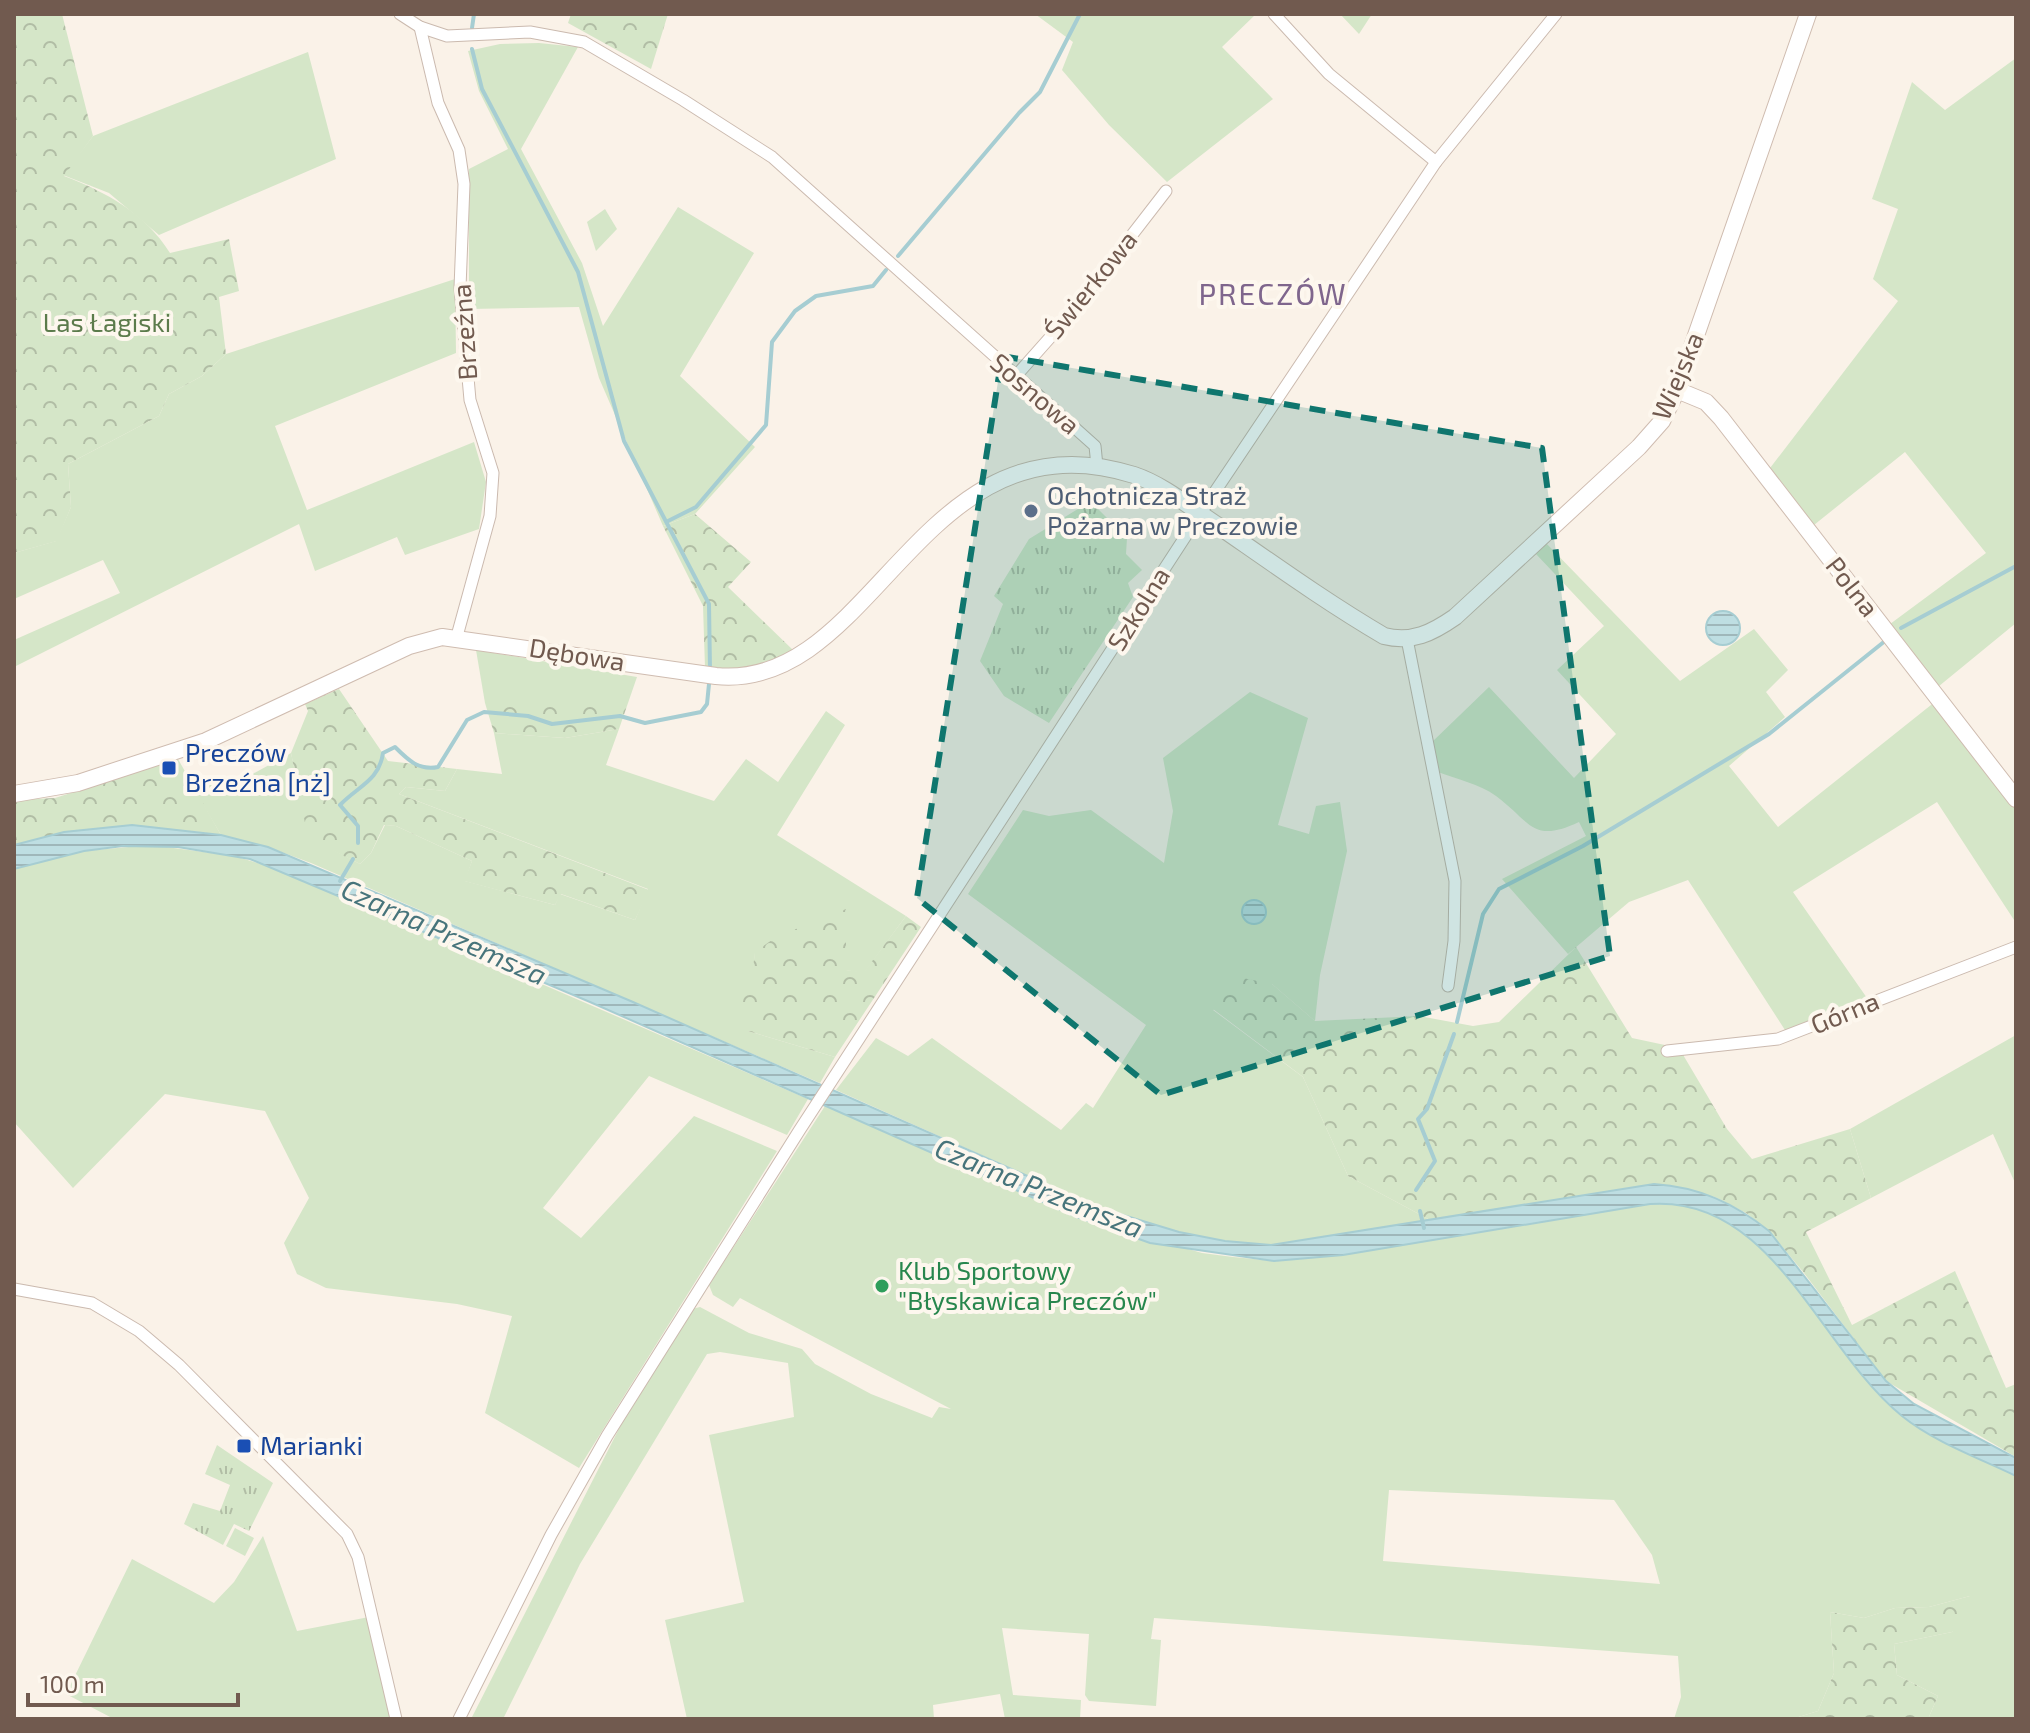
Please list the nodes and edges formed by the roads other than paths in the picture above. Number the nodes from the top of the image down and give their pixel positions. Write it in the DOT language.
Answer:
graph roads {
  1 [pos="400,14"];
  2 [pos="1274,14"];
  3 [pos="1556,14"];
  4 [pos="1808,14"];
  5 [pos="420,27"];
  6 [pos="1436,162"];
  7 [pos="1166,191"];
  8 [pos="1015,377"];
  9 [pos="1677,390"];
  10 [pos="1097,466"];
  11 [pos="1200,514"];
  12 [pos="457,636"];
  13 [pos="1407,639"];
  14 [pos="14,794"];
  15 [pos="2016,799"];
  16 [pos="2016,947"];
  17 [pos="1448,986"];
  18 [pos="1667,1051"];
  19 [pos="14,1289"];
  20 [pos="396,1719"];
  21 [pos="459,1719"];
  1 -- 5 [label="street, Sosnowa"];
  2 -- 6 [label="street"];
  3 -- 6 [label="street, Szkolna"];
  4 -- 9 [label="street, Wiejska"];
  5 -- 8 [label="street, Sosnowa"];
  5 -- 12 [label="street, Brzeźna"];
  6 -- 11 [label="street, Szkolna"];
  7 -- 8 [label="street, Świerkowa"];
  8 -- 10 [label="street, Sosnowa"];
  9 -- 13 [label="street, Wiejska"];
  9 -- 15 [label="street, Polna"];
  10 -- 11 [label="street"];
  10 -- 12 [label="street, Dębowa"];
  11 -- 13 [label="street"];
  11 -- 21 [label="street, Szkolna"];
  12 -- 14 [label="street, Dębowa"];
  13 -- 17 [label="street"];
  16 -- 18 [label="street, Górna"];
  19 -- 20 [label="street"];
}
